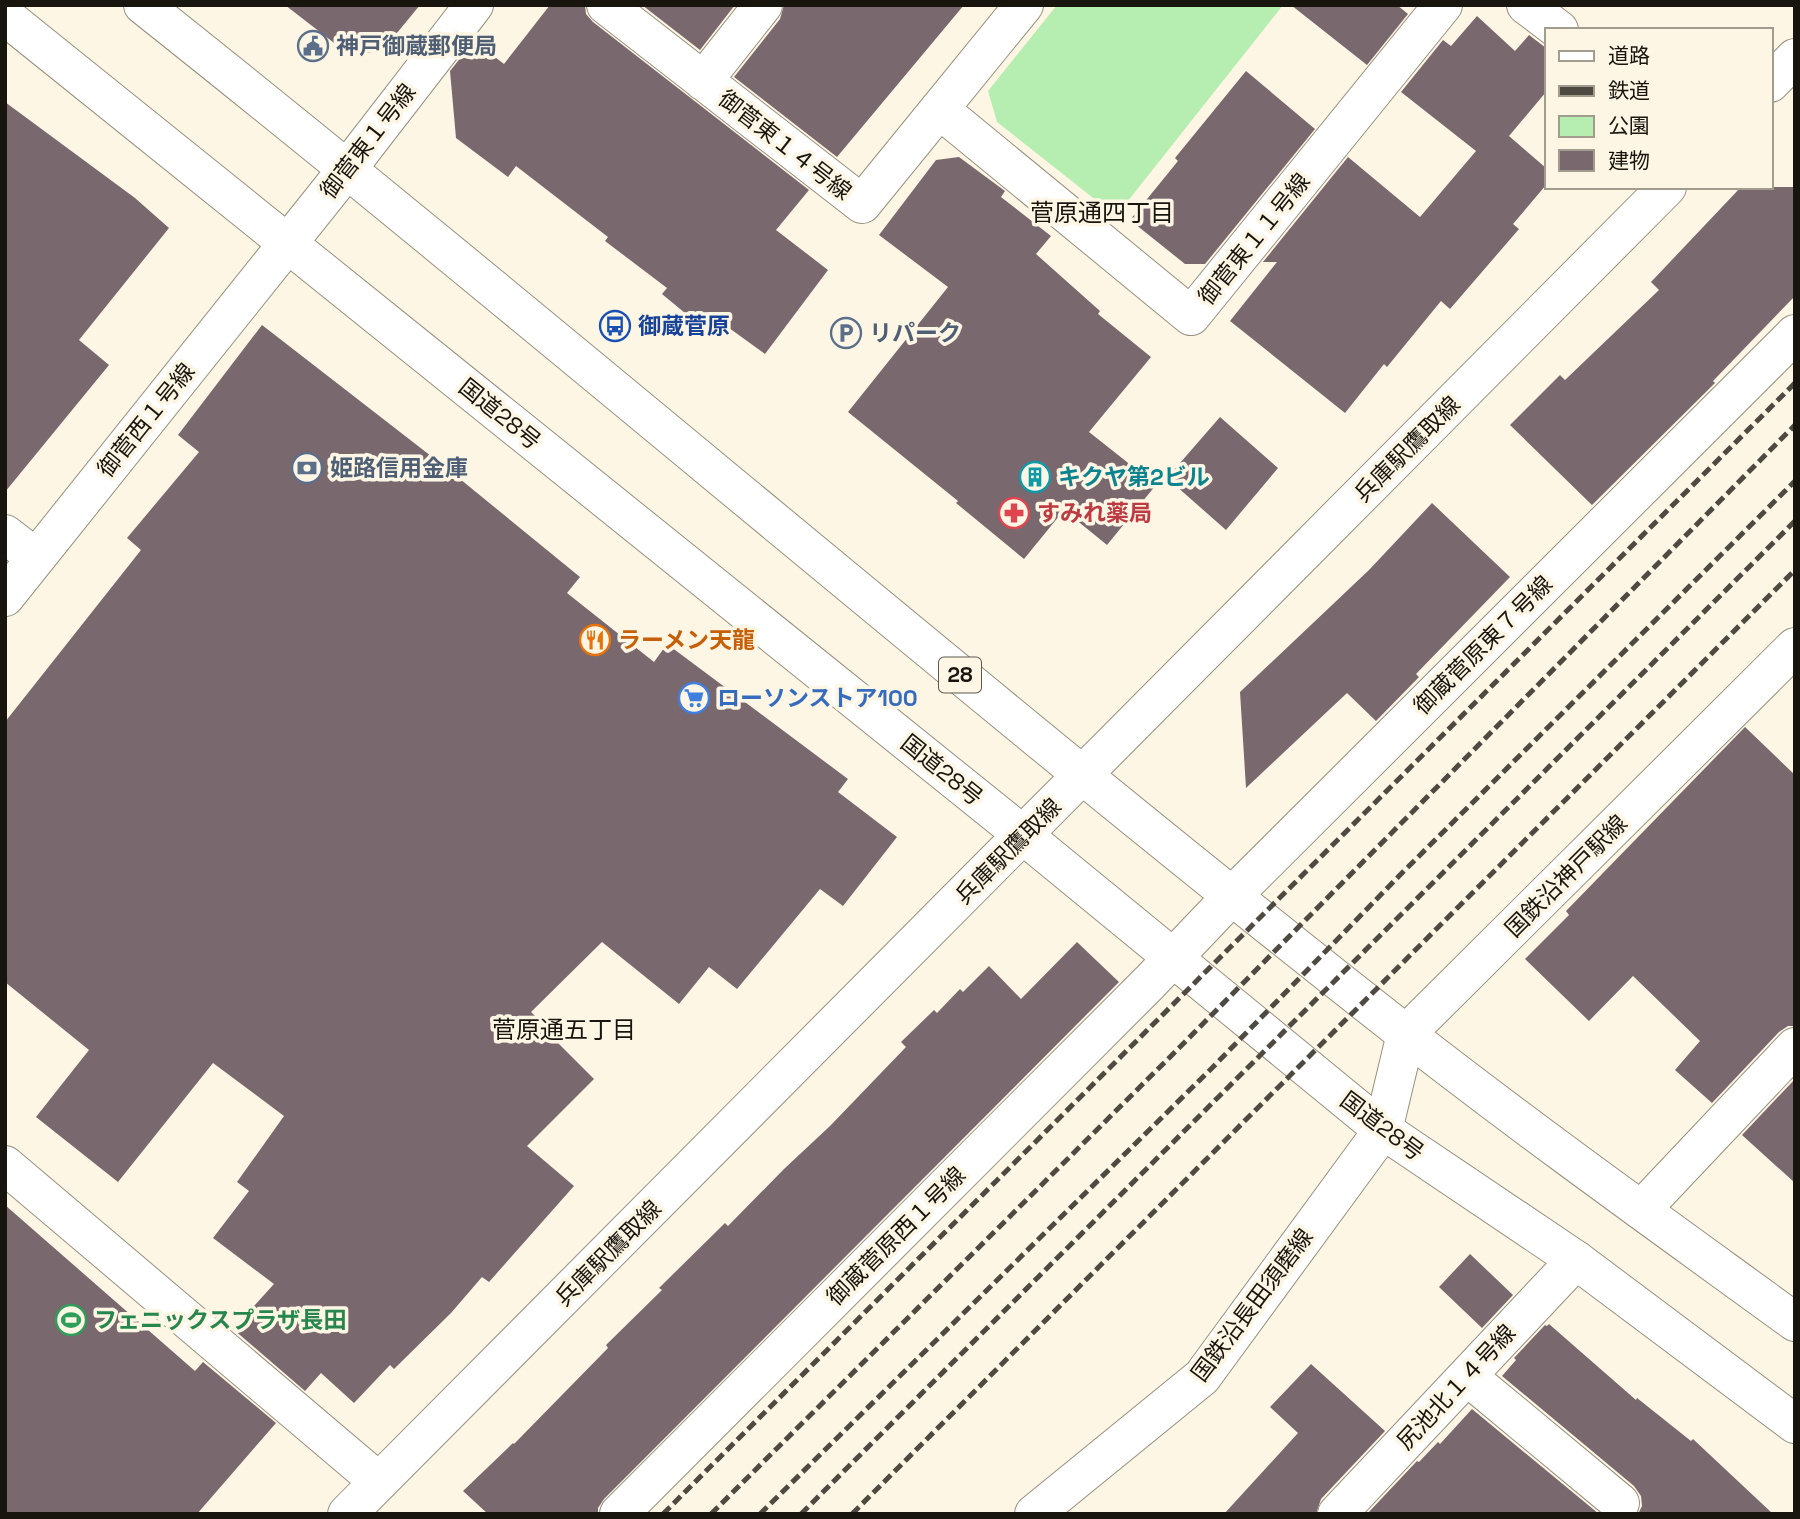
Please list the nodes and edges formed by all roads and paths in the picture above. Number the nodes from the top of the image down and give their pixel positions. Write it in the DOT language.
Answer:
graph roads {
  1 [pos="143,5"];
  2 [pos="474,5"];
  3 [pos="606,5"];
  4 [pos="763,5"];
  5 [pos="1024,5"];
  6 [pos="1443,5"];
  7 [pos="1526,5"];
  8 [pos="5,16"];
  9 [pos="1556,28"];
  10 [pos="1795,58"];
  11 [pos="704,81"];
  12 [pos="1772,81"];
  13 [pos="939,109"];
  14 [pos="348,168"];
  15 [pos="1665,189"];
  16 [pos="287,243"];
  17 [pos="1795,334"];
  18 [pos="5,534"];
  19 [pos="36,558"];
  20 [pos="5,597"];
  21 [pos="1795,647"];
  22 [pos="1082,776"];
  23 [pos="1023,835"];
  24 [pos="1232,896"];
  25 [pos="1173,958"];
  26 [pos="1406,1034"];
  27 [pos="1795,1047"];
  28 [pos="1383,1130"];
  29 [pos="5,1165"];
  30 [pos="1641,1210"];
  31 [pos="1576,1260"];
  32 [pos="1795,1322"];
  33 [pos="1467,1376"];
  34 [pos="1795,1424"];
  35 [pos="1620,1503"];
  36 [pos="360,1504"];
  37 [pos="619,1514"];
  38 [pos="1034,1514"];
  39 [pos="1337,1514"];
  1 -- 14 [label="main road, 28"];
  2 -- 14 [label="main road, 御菅東１号線"];
  3 -- 11 [label="main road, 御菅東１４号線"];
  4 -- 11 [label="main road"];
  5 -- 13 [label="main road, 御菅東１４号線"];
  6 -- 13 [label="main road, 御菅東１１号線"];
  7 -- 9 [label="main road"];
  8 -- 16 [label="main road, 国道28号"];
  10 -- 12 [label="main road"];
  11 -- 13 [label="main road, 御菅東１４号線"];
  14 -- 16 [label="main road, 御菅東１号線"];
  14 -- 22 [label="main road, 28"];
  15 -- 22 [label="main road, 兵庫駅鷹取線"];
  16 -- 19 [label="main road, 御菅西１号線"];
  16 -- 23 [label="main road, 国道28号"];
  17 -- 24 [label="main road, 御蔵菅原東７号線"];
  18 -- 19 [label="main road"];
  19 -- 20 [label="main road, 御菅西１号線"];
  21 -- 26 [label="main road, 国鉄沿神戸駅線"];
  22 -- 23 [label="main road, 兵庫駅鷹取線"];
  22 -- 24 [label="main road, 28"];
  23 -- 25 [label="main road, 国道28号"];
  23 -- 36 [label="main road, 兵庫駅鷹取線"];
  24 -- 25 [label="main road, 御蔵菅原東７号線"];
  24 -- 26 [label="main road, 28"];
  25 -- 28 [label="main road, 国道28号"];
  25 -- 37 [label="main road, 御蔵菅原西１号線"];
  26 -- 28 [label="main road"];
  26 -- 30 [label="main road, 28"];
  27 -- 30 [label="main road"];
  28 -- 31 [label="main road, 国道28号"];
  28 -- 38 [label="main road, 国鉄沿長田須磨線"];
  29 -- 36 [label="main road"];
  30 -- 32 [label="main road, 28"];
  31 -- 33 [label="main road, 尻池北１４号線"];
  31 -- 34 [label="main road, 国道28号"];
  33 -- 35 [label="main road"];
  33 -- 39 [label="main road, 尻池北１４号線"];
}
